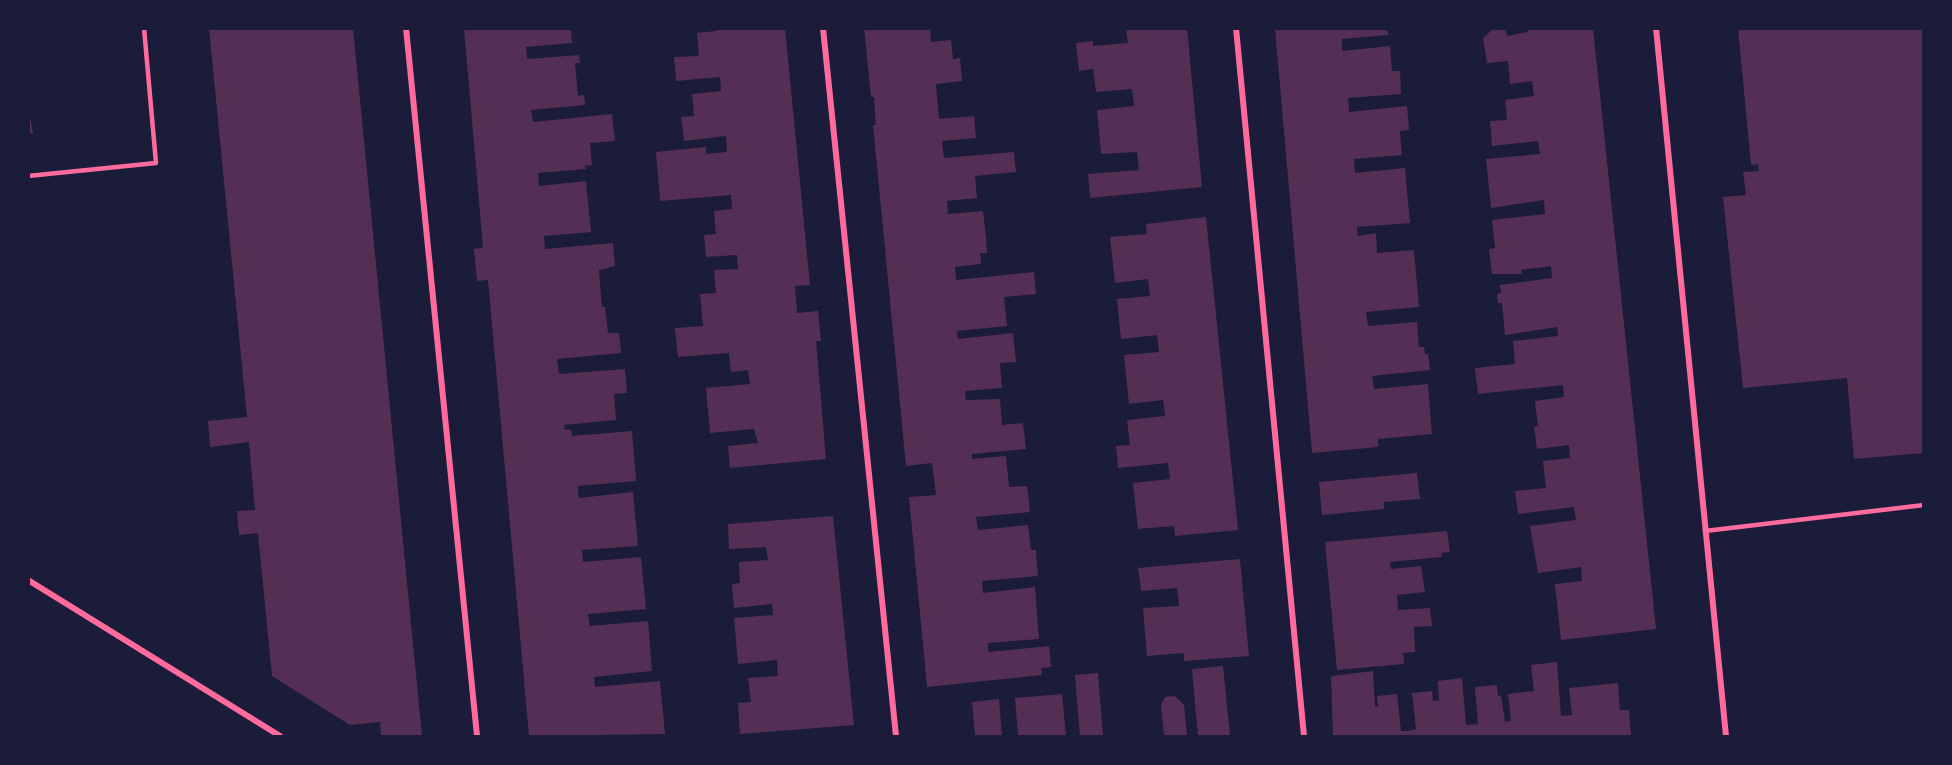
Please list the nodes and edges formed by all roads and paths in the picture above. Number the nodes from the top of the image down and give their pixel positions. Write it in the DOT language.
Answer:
graph roads {
  1 [pos="144,28"];
  2 [pos="406,28"];
  3 [pos="823,28"];
  4 [pos="1236,28"];
  5 [pos="1656,28"];
  6 [pos="28,176"];
  7 [pos="1923,505"];
  8 [pos="1705,531"];
  9 [pos="28,580"];
  10 [pos="280,736"];
  11 [pos="477,736"];
  12 [pos="896,736"];
  13 [pos="1304,736"];
  14 [pos="1726,736"];
  1 -- 6 [label="lane"];
  2 -- 11 [label="street"];
  3 -- 12 [label="street"];
  4 -- 13 [label="street"];
  5 -- 8 [label="street"];
  7 -- 8 [label="lane"];
  8 -- 14 [label="street"];
  9 -- 10 [label="street"];
}
